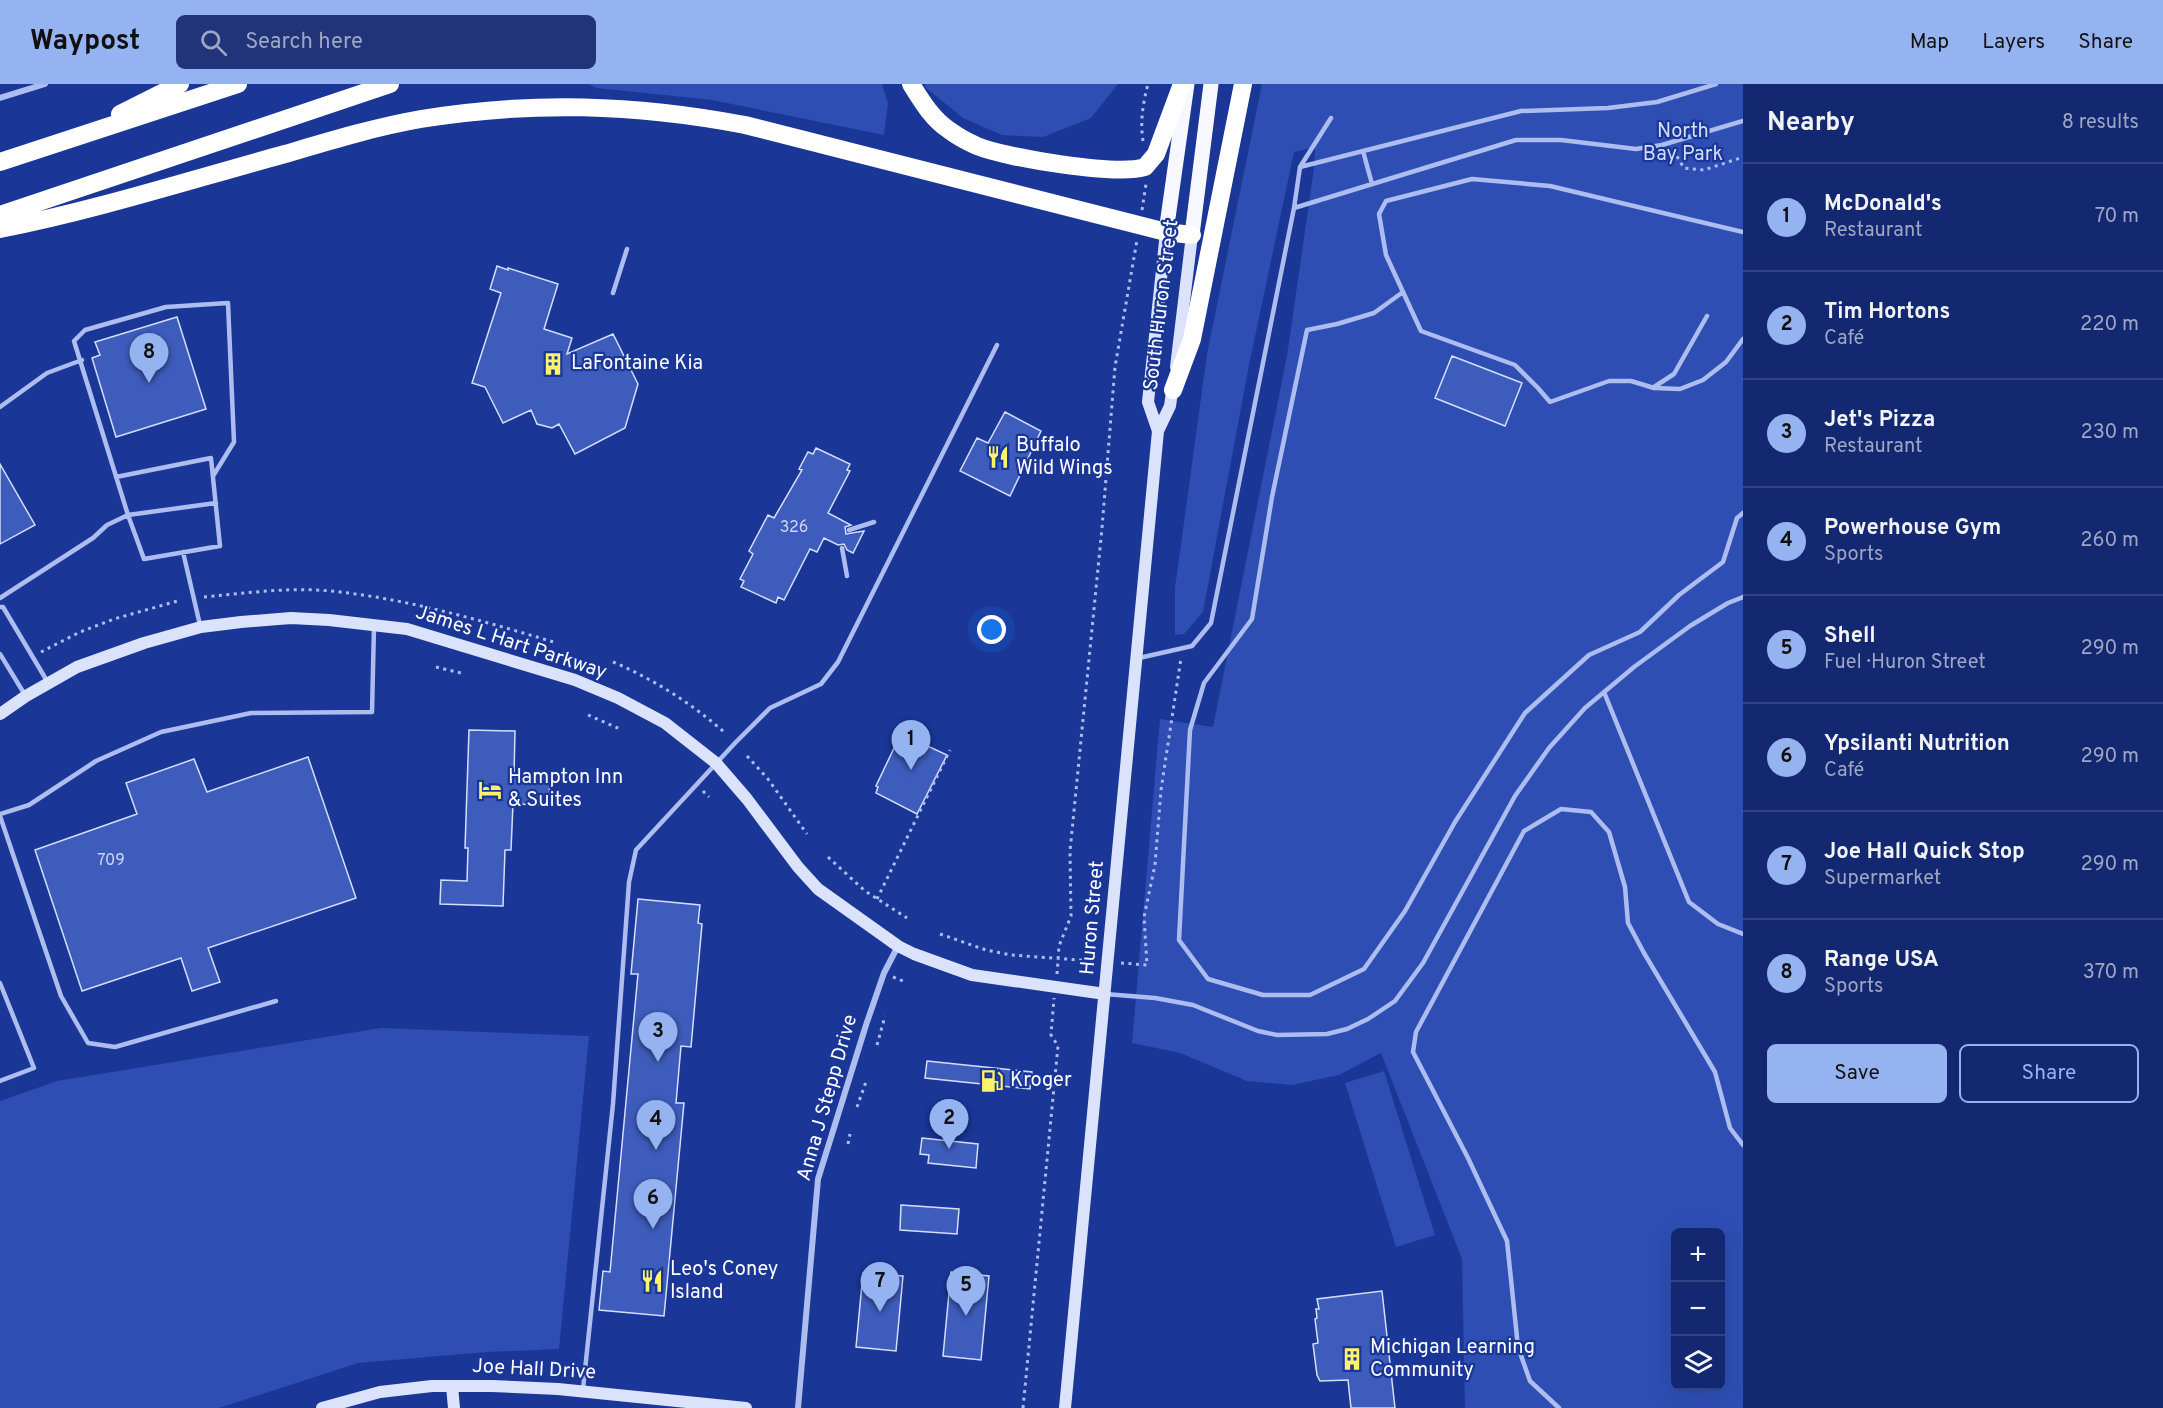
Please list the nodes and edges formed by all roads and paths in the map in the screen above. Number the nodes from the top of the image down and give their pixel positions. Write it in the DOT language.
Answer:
graph roads {
  1 [pos="45,84"];
  2 [pos="180,84"];
  3 [pos="238,84"];
  4 [pos="390,84"];
  5 [pos="911,84"];
  6 [pos="1148,84"];
  7 [pos="1182,84"];
  8 [pos="1187,84"];
  9 [pos="1211,84"];
  10 [pos="1243,84"];
  11 [pos="1716,84"];
  12 [pos="0,98"];
  13 [pos="1331,118"];
  14 [pos="1743,121"];
  15 [pos="70,139"];
  16 [pos="1672,142"];
  17 [pos="1144,146"];
  18 [pos="1363,151"];
  19 [pos="1743,157"];
  20 [pos="0,162"];
  21 [pos="1300,167"];
  22 [pos="1372,184"];
  23 [pos="1146,186"];
  24 [pos="1294,208"];
  25 [pos="1142,209"];
  26 [pos="0,215"];
  27 [pos="0,229"];
  28 [pos="1166,232"];
  29 [pos="1743,232"];
  30 [pos="1192,235"];
  31 [pos="1137,244"];
  32 [pos="627,249"];
  33 [pos="1403,292"];
  34 [pos="613,293"];
  35 [pos="1707,316"];
  36 [pos="1743,339"];
  37 [pos="997,345"];
  38 [pos="82,360"];
  39 [pos="1654,388"];
  40 [pos="1173,390"];
  41 [pos="0,407"];
  42 [pos="1158,431"];
  43 [pos="213,476"];
  44 [pos="116,477"];
  45 [pos="216,503"];
  46 [pos="1743,513"];
  47 [pos="128,515"];
  48 [pos="874,522"];
  49 [pos="849,530"];
  50 [pos="842,548"];
  51 [pos="183,552"];
  52 [pos="847,576"];
  53 [pos="202,597"];
  54 [pos="1743,597"];
  55 [pos="0,598"];
  56 [pos="181,600"];
  57 [pos="0,607"];
  58 [pos="374,625"];
  59 [pos="201,627"];
  60 [pos="557,643"];
  61 [pos="1183,648"];
  62 [pos="40,652"];
  63 [pos="0,654"];
  64 [pos="1136,658"];
  65 [pos="613,662"];
  66 [pos="436,667"];
  67 [pos="461,673"];
  68 [pos="48,684"];
  69 [pos="1604,692"];
  70 [pos="26,696"];
  71 [pos="0,714"];
  72 [pos="588,715"];
  73 [pos="620,729"];
  74 [pos="724,732"];
  75 [pos="951,750"];
  76 [pos="747,756"];
  77 [pos="716,764"];
  78 [pos="0,815"];
  79 [pos="807,834"];
  80 [pos="828,857"];
  81 [pos="877,899"];
  82 [pos="907,918"];
  83 [pos="940,934"];
  84 [pos="1743,934"];
  85 [pos="898,945"];
  86 [pos="1071,959"];
  87 [pos="1058,960"];
  88 [pos="1058,965"];
  89 [pos="1142,965"];
  90 [pos="0,983"];
  91 [pos="1105,994"];
  92 [pos="276,1001"];
  93 [pos="1053,1009"];
  94 [pos="885,1016"];
  95 [pos="877,1045"];
  96 [pos="867,1079"];
  97 [pos="0,1081"];
  98 [pos="857,1107"];
  99 [pos="850,1134"];
  100 [pos="848,1144"];
  101 [pos="1743,1145"];
  102 [pos="452,1386"];
  103 [pos="582,1392"];
  104 [pos="322,1408"];
  105 [pos="454,1408"];
  106 [pos="746,1408"];
  107 [pos="798,1408"];
  108 [pos="1023,1408"];
  109 [pos="1065,1408"];
  110 [pos="1560,1408"];
  1 -- 12 [label="street"];
  2 -- 15 [label="highway"];
  3 -- 15 [label="highway"];
  4 -- 26 [label="highway"];
  5 -- 7 [label="highway"];
  6 -- 17 [label="path"];
  8 -- 28 [label="main road, South Huron Street"];
  9 -- 30 [label="main road, South Huron Street"];
  10 -- 40 [label="highway"];
  11 -- 18 [label="lane"];
  13 -- 21 [label="lane"];
  14 -- 16 [label="lane"];
  15 -- 20 [label="highway"];
  16 -- 19 [label="path"];
  16 -- 22 [label="lane"];
  18 -- 21 [label="lane"];
  18 -- 22 [label="lane"];
  21 -- 24 [label="lane"];
  22 -- 24 [label="lane"];
  23 -- 25 [label="path"];
  24 -- 61 [label="lane"];
  27 -- 28 [label="highway"];
  28 -- 30 [label="highway"];
  28 -- 42 [label="street, South Huron Street"];
  29 -- 33 [label="lane"];
  30 -- 40 [label="street, South Huron Street"];
  31 -- 87 [label="path"];
  32 -- 34 [label="lane"];
  33 -- 39 [label="lane"];
  33 -- 46 [label="lane"];
  35 -- 39 [label="lane"];
  36 -- 39 [label="lane"];
  37 -- 77 [label="lane"];
  38 -- 41 [label="lane"];
  38 -- 43 [label="lane"];
  38 -- 44 [label="lane"];
  40 -- 42 [label="street, South Huron Street"];
  42 -- 64 [label="street, Huron Street"];
  43 -- 44 [label="lane"];
  43 -- 45 [label="lane"];
  44 -- 47 [label="lane"];
  45 -- 47 [label="lane"];
  45 -- 51 [label="lane"];
  47 -- 51 [label="lane"];
  47 -- 55 [label="lane"];
  48 -- 49 [label="lane"];
  50 -- 52 [label="lane"];
  51 -- 59 [label="lane"];
  53 -- 60 [label="path"];
  54 -- 69 [label="lane"];
  56 -- 62 [label="path"];
  57 -- 68 [label="lane"];
  58 -- 59 [label="street, James L Hart Parkway"];
  58 -- 77 [label="street, James L Hart Parkway"];
  58 -- 78 [label="lane"];
  59 -- 68 [label="street, James L Hart Parkway"];
  61 -- 64 [label="lane"];
  61 -- 89 [label="path"];
  63 -- 70 [label="lane"];
  64 -- 91 [label="street, Huron Street"];
  65 -- 74 [label="path"];
  66 -- 67 [label="path"];
  68 -- 70 [label="street, James L Hart Parkway"];
  69 -- 84 [label="lane"];
  69 -- 91 [label="lane"];
  70 -- 71 [label="street, James L Hart Parkway"];
  72 -- 73 [label="path"];
  75 -- 81 [label="path"];
  76 -- 79 [label="path"];
  77 -- 85 [label="street, James L Hart Parkway"];
  77 -- 103 [label="lane"];
  78 -- 92 [label="lane"];
  80 -- 81 [label="path"];
  81 -- 82 [label="path"];
  83 -- 87 [label="path"];
  85 -- 91 [label="street, James L Hart Parkway"];
  85 -- 107 [label="street, Anna J Stepp Drive"];
  86 -- 87 [label="path"];
  87 -- 88 [label="path"];
  90 -- 97 [label="lane"];
  91 -- 109 [label="street, Huron Street"];
  93 -- 108 [label="path"];
  94 -- 95 [label="path"];
  96 -- 98 [label="path"];
  99 -- 100 [label="path"];
  101 -- 110 [label="lane"];
  102 -- 103 [label="street, Joe Hall Drive"];
  102 -- 104 [label="street, Joe Hall Drive"];
  102 -- 105 [label="street"];
  103 -- 106 [label="street, Joe Hall Drive"];
}
